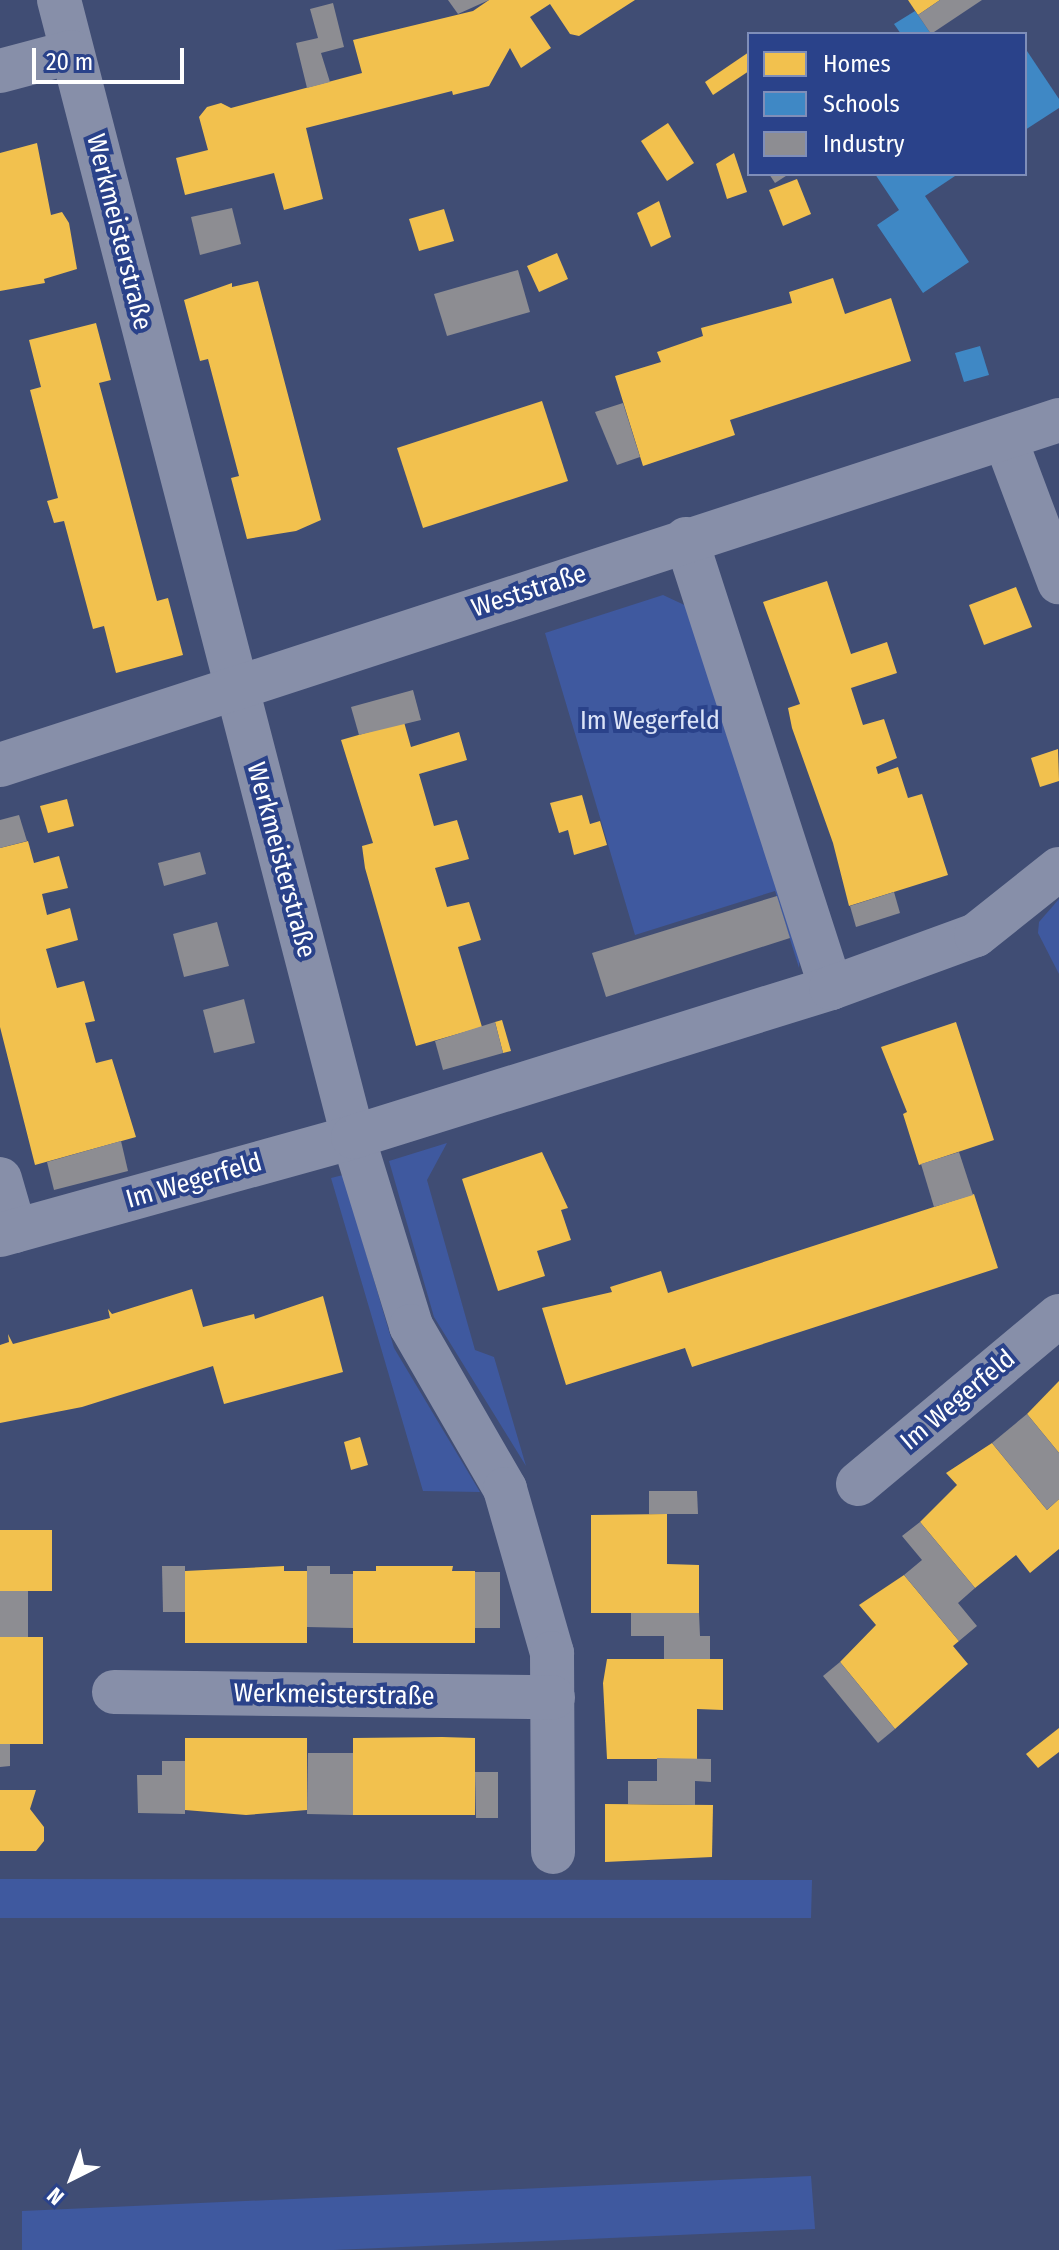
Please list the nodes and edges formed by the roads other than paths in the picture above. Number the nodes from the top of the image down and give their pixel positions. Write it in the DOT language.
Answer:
graph roads {
  1 [pos="59,0"];
  2 [pos="72,52"];
  3 [pos="0,71"];
  4 [pos="1059,420"];
  5 [pos="1006,441"];
  6 [pos="686,539"];
  7 [pos="1059,582"];
  8 [pos="236,687"];
  9 [pos="0,765"];
  10 [pos="1059,869"];
  11 [pos="831,988"];
  12 [pos="353,1137"];
  13 [pos="0,1179"];
  14 [pos="8,1233"];
  15 [pos="1059,1316"];
  16 [pos="858,1484"];
  17 [pos="114,1692"];
  18 [pos="553,1697"];
  19 [pos="553,1852"];
  1 -- 2 [label="street, Werkmeisterstraße"];
  2 -- 3 [label="street"];
  2 -- 8 [label="street, Werkmeisterstraße"];
  4 -- 5 [label="street, Weststraße"];
  5 -- 6 [label="street, Weststraße"];
  5 -- 7 [label="street"];
  6 -- 8 [label="street, Weststraße"];
  6 -- 11 [label="street"];
  8 -- 9 [label="street, Weststraße"];
  8 -- 12 [label="street, Werkmeisterstraße"];
  10 -- 11 [label="street, Im Wegerfeld"];
  11 -- 12 [label="street, Im Wegerfeld"];
  12 -- 14 [label="street, Im Wegerfeld"];
  12 -- 18 [label="street, Werkmeisterstraße"];
  13 -- 14 [label="street, Im Wegerfeld"];
  15 -- 16 [label="street, Im Wegerfeld"];
  17 -- 18 [label="street, Werkmeisterstraße"];
  18 -- 19 [label="street, Werkmeisterstraße"];
}
